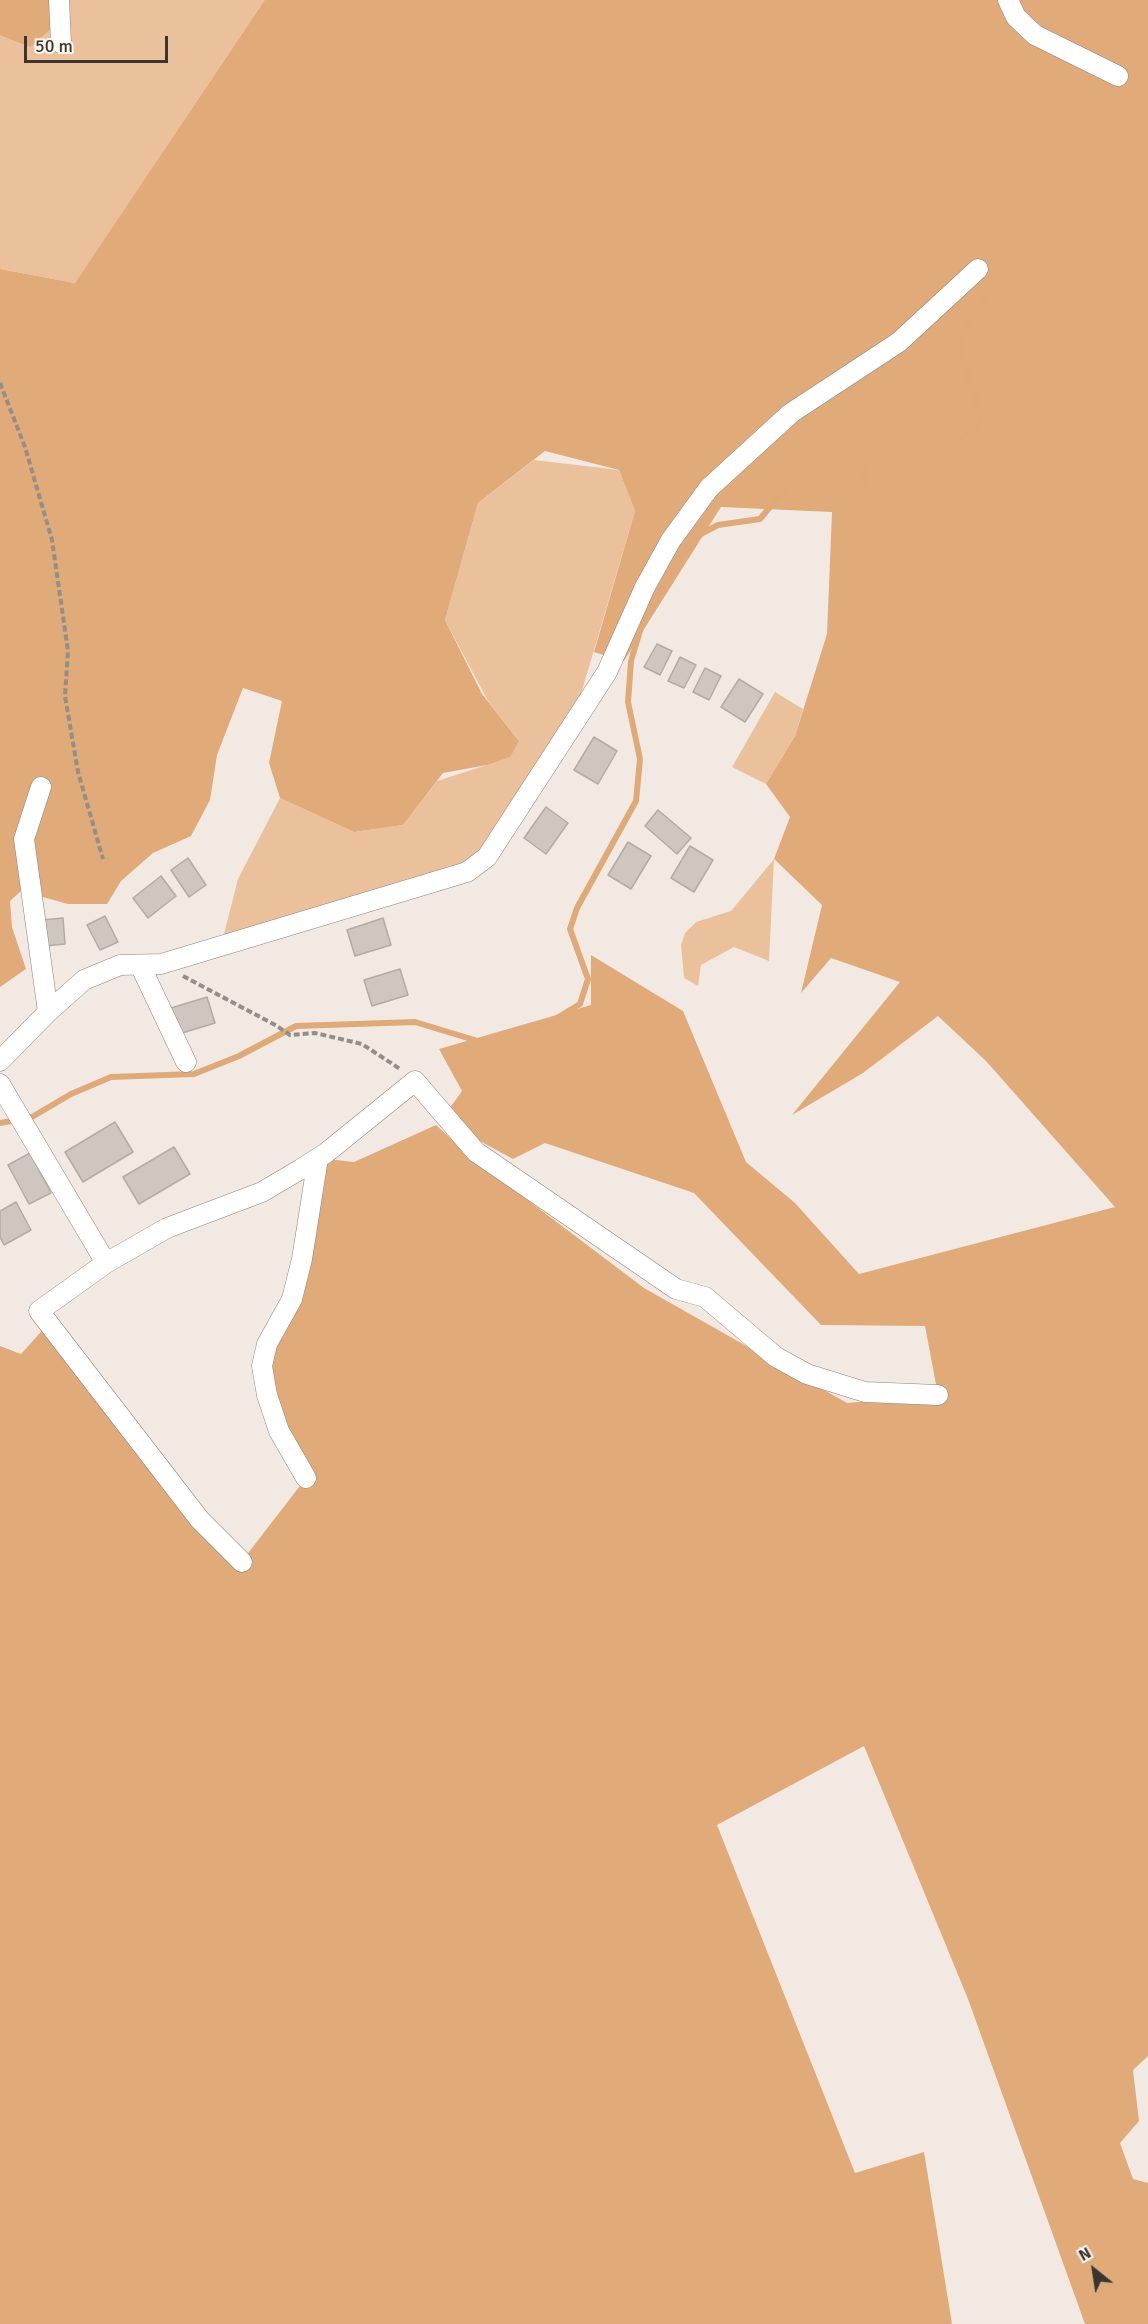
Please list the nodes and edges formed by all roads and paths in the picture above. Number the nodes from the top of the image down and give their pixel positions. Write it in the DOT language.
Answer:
graph roads {
  1 [pos="59,0"];
  2 [pos="1008,0"];
  3 [pos="61,43"];
  4 [pos="1118,76"];
  5 [pos="978,269"];
  6 [pos="0,384"];
  7 [pos="41,787"];
  8 [pos="103,859"];
  9 [pos="161,964"];
  10 [pos="140,965"];
  11 [pos="48,1012"];
  12 [pos="0,1061"];
  13 [pos="186,1062"];
  14 [pos="415,1081"];
  15 [pos="0,1084"];
  16 [pos="318,1158"];
  17 [pos="105,1263"];
  18 [pos="939,1395"];
  19 [pos="306,1478"];
  20 [pos="242,1562"];
  1 -- 3 [label="street"];
  2 -- 4 [label="street"];
  5 -- 9 [label="street"];
  6 -- 8 [label="path"];
  7 -- 11 [label="street"];
  9 -- 10 [label="street"];
  9 -- 14 [label="path"];
  10 -- 11 [label="street"];
  10 -- 13 [label="street"];
  11 -- 12 [label="street"];
  14 -- 16 [label="street"];
  14 -- 18 [label="street"];
  15 -- 17 [label="street"];
  16 -- 17 [label="street"];
  16 -- 19 [label="street"];
  17 -- 20 [label="street"];
}
